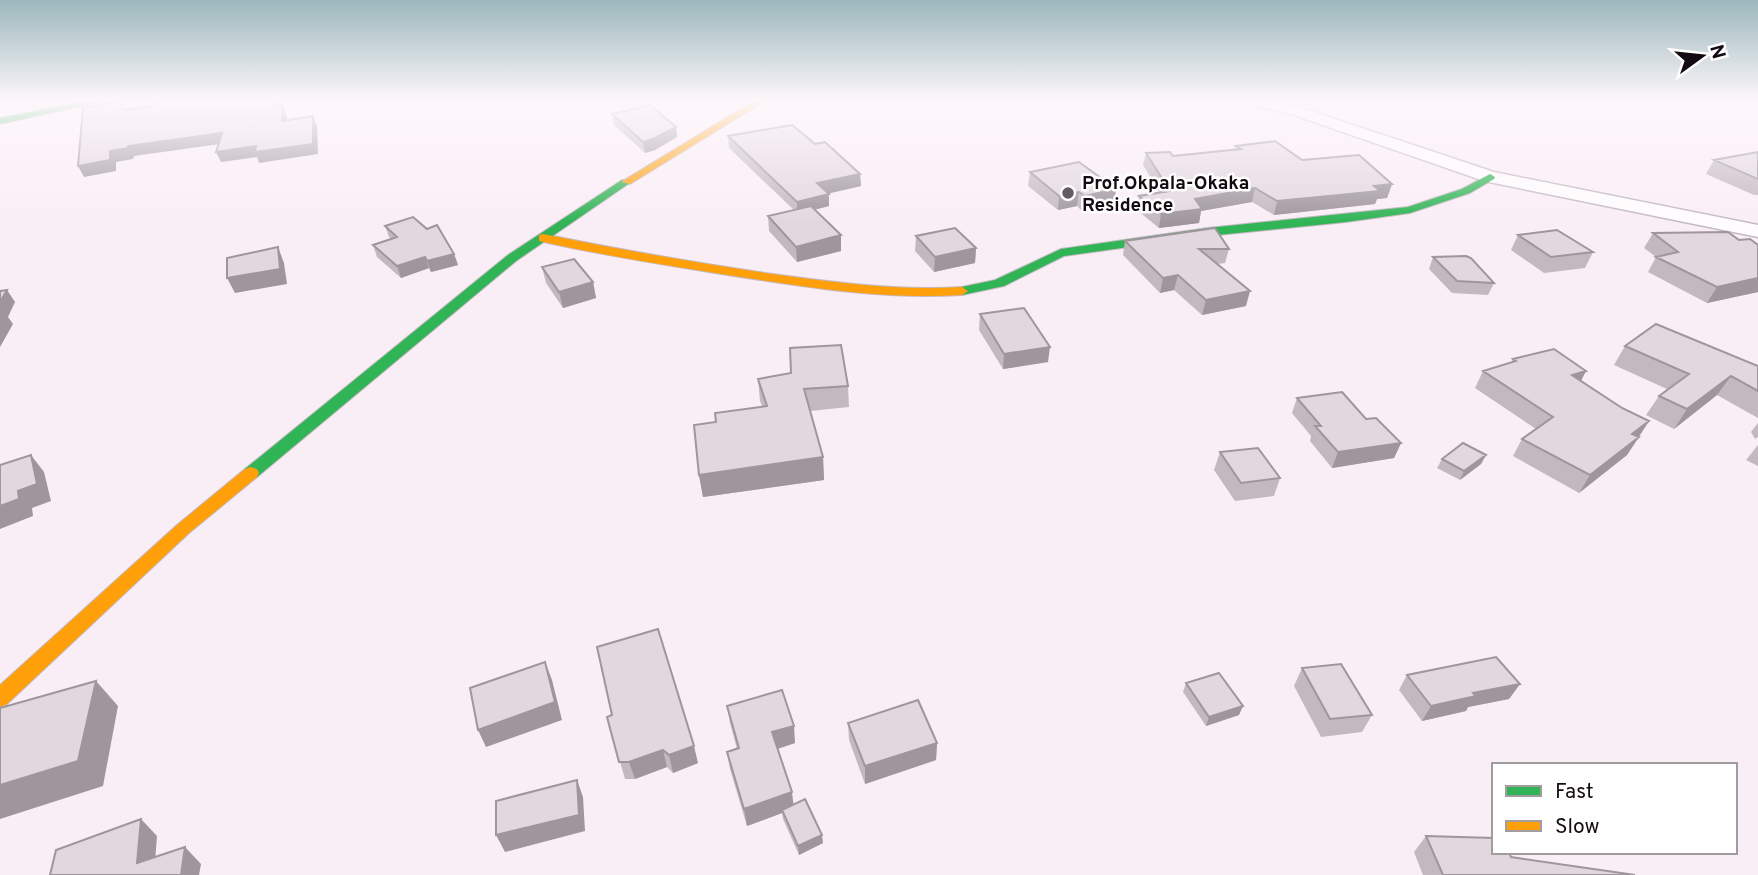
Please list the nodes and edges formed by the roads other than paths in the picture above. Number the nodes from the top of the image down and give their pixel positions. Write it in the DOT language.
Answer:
graph roads {
  1 [pos="692,142"];
  2 [pos="1386,142"];
  3 [pos="1490,177"];
  4 [pos="1758,230"];
  5 [pos="543,238"];
  6 [pos="0,698"];
  1 -- 5 [label="street"];
  2 -- 3 [label="street"];
  3 -- 4 [label="street"];
  3 -- 5 [label="street"];
  5 -- 6 [label="street"];
}
